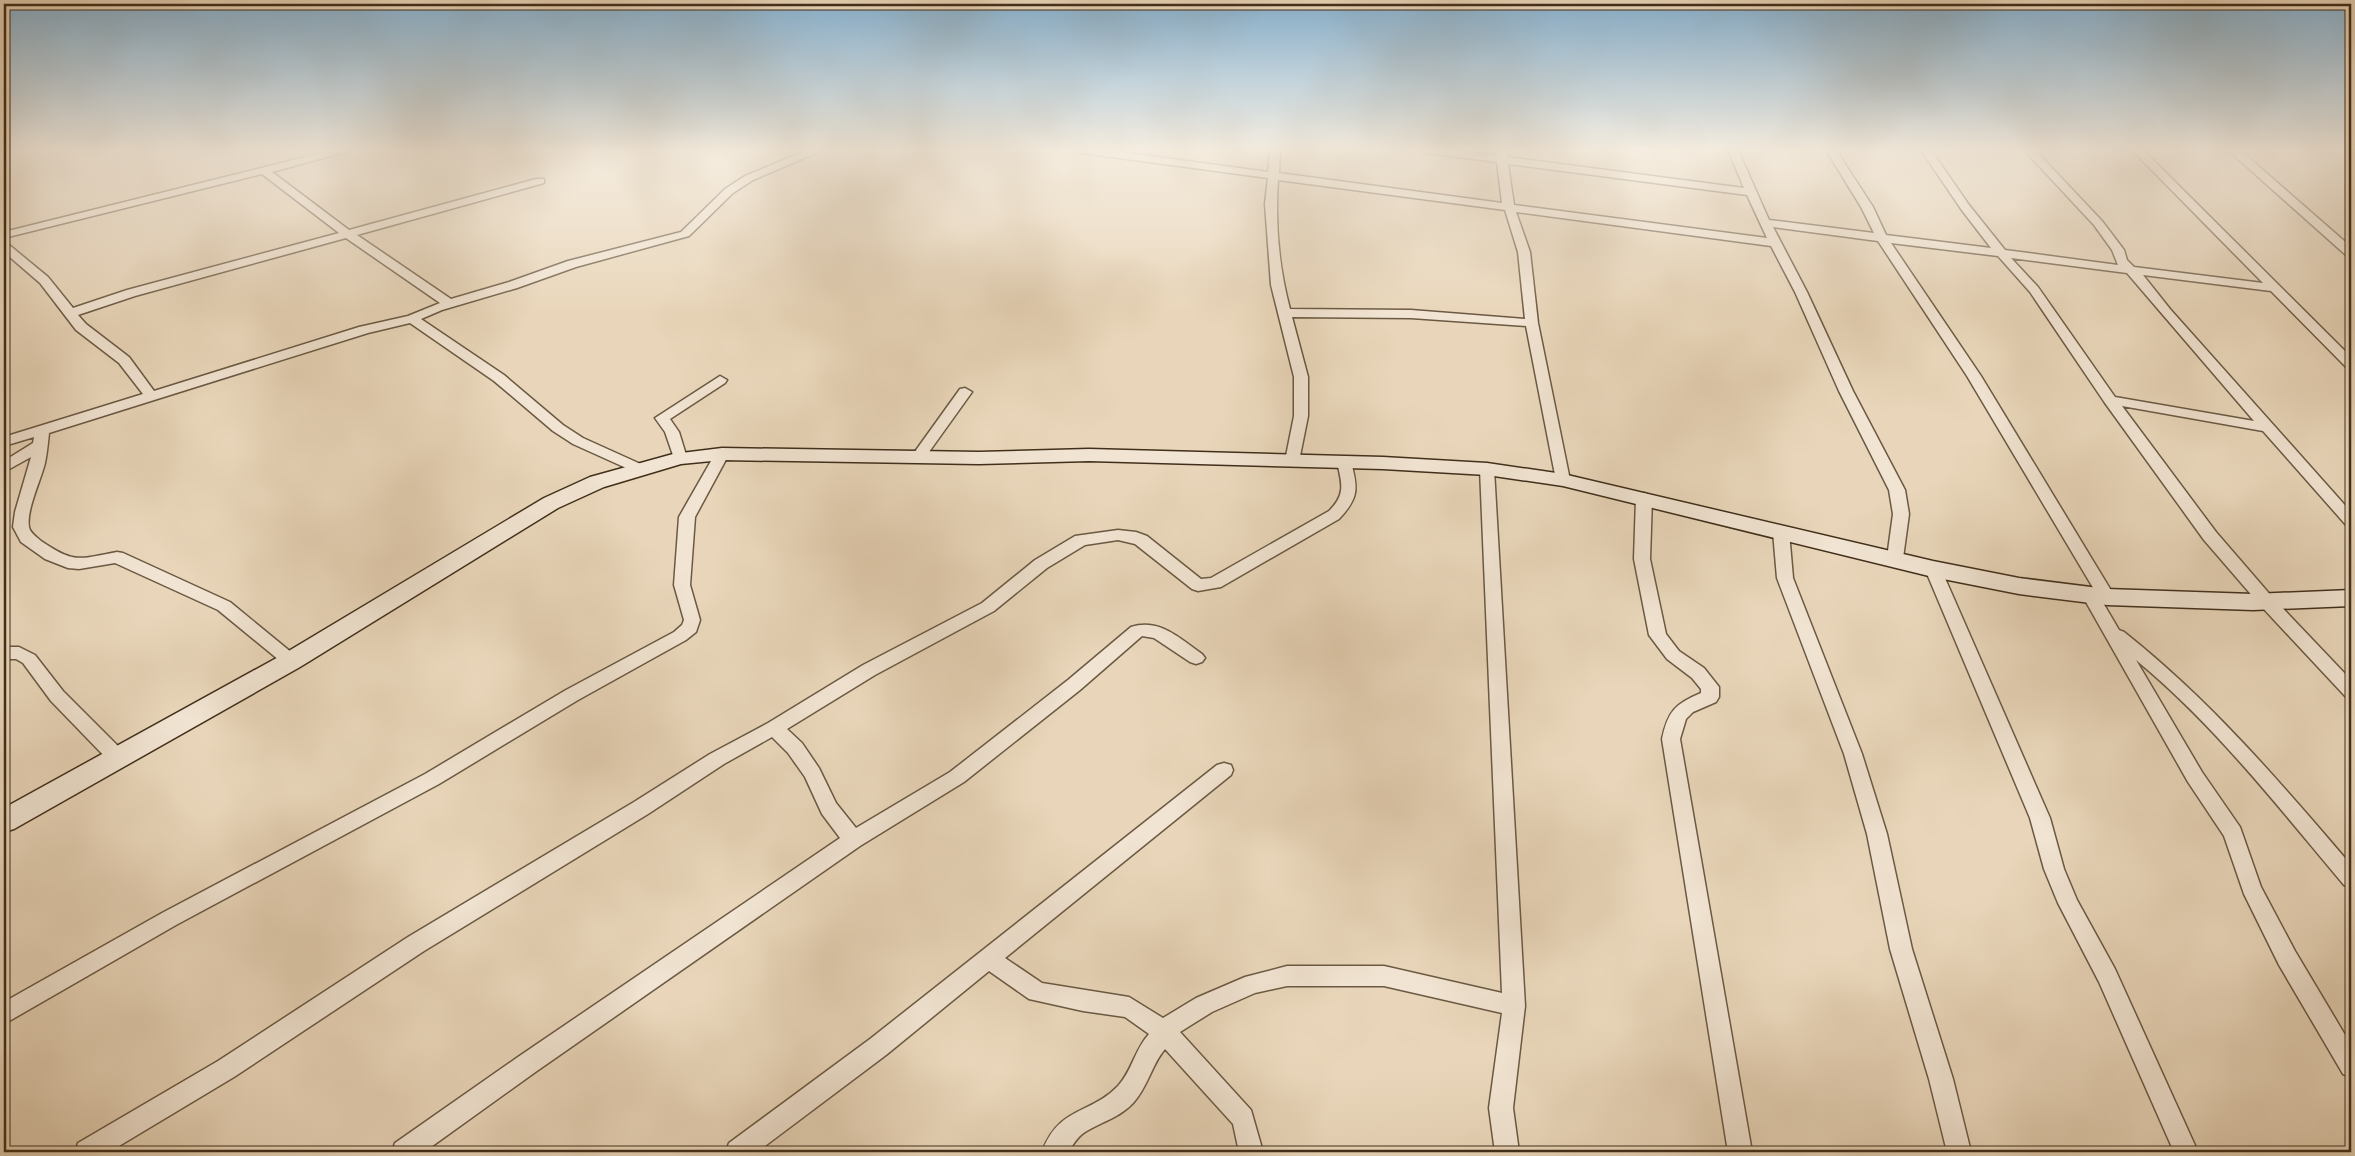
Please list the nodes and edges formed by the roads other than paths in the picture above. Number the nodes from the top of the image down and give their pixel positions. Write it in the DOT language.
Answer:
graph roads {
  1 [pos="130,204"];
  2 [pos="308,204"];
  3 [pos="457,204"];
  4 [pos="716,204"];
  5 [pos="1270,204"];
  6 [pos="1480,204"];
  7 [pos="1509,204"];
  8 [pos="1756,204"];
  9 [pos="1865,204"];
  10 [pos="1963,204"];
  11 [pos="2080,204"];
  12 [pos="2193,204"];
  13 [pos="2295,204"];
  14 [pos="1510,208"];
  15 [pos="1765,223"];
  16 [pos="348,234"];
  17 [pos="4,235"];
  18 [pos="1881,237"];
  19 [pos="1775,243"];
  20 [pos="4,246"];
  21 [pos="2351,253"];
  22 [pos="2004,254"];
  23 [pos="2130,269"];
  24 [pos="2273,288"];
  25 [pos="450,304"];
  26 [pos="70,313"];
  27 [pos="1283,313"];
  28 [pos="412,319"];
  29 [pos="1532,323"];
  30 [pos="2349,358"];
  31 [pos="720,380"];
  32 [pos="965,392"];
  33 [pos="152,396"];
  34 [pos="2110,400"];
  35 [pos="2267,427"];
  36 [pos="41,437"];
  37 [pos="4,442"];
  38 [pos="722,454"];
  39 [pos="919,456"];
  40 [pos="680,458"];
  41 [pos="1292,461"];
  42 [pos="1344,462"];
  43 [pos="4,467"];
  44 [pos="640,469"];
  45 [pos="1488,469"];
  46 [pos="1563,480"];
  47 [pos="1644,498"];
  48 [pos="2351,521"];
  49 [pos="1781,532"];
  50 [pos="1895,558"];
  51 [pos="1933,568"];
  52 [pos="2098,596"];
  53 [pos="2351,598"];
  54 [pos="2266,602"];
  55 [pos="2113,633"];
  56 [pos="4,653"];
  57 [pos="1196,658"];
  58 [pos="291,661"];
  59 [pos="2351,691"];
  60 [pos="774,728"];
  61 [pos="118,758"];
  62 [pos="1224,770"];
  63 [pos="4,821"];
  64 [pos="853,840"];
  65 [pos="2351,879"];
  66 [pos="989,959"];
  67 [pos="1514,1006"];
  68 [pos="4,1014"];
  69 [pos="1165,1032"];
  70 [pos="2351,1066"];
  71 [pos="87,1152"];
  72 [pos="404,1152"];
  73 [pos="738,1152"];
  74 [pos="1054,1152"];
  75 [pos="1250,1152"];
  76 [pos="1507,1152"];
  77 [pos="1740,1152"];
  78 [pos="1959,1152"];
  79 [pos="2186,1152"];
  1 -- 17 [label="street"];
  2 -- 16 [label="street"];
  3 -- 16 [label="street"];
  4 -- 25 [label="street"];
  5 -- 27 [label="street"];
  6 -- 14 [label="street"];
  7 -- 14 [label="street"];
  8 -- 15 [label="street"];
  9 -- 18 [label="street"];
  10 -- 22 [label="street"];
  11 -- 23 [label="street"];
  12 -- 24 [label="street"];
  13 -- 21 [label="street"];
  14 -- 19 [label="street"];
  14 -- 29 [label="street"];
  15 -- 18 [label="street"];
  15 -- 19 [label="street"];
  16 -- 25 [label="street"];
  16 -- 26 [label="street"];
  18 -- 22 [label="street"];
  18 -- 52 [label="street"];
  19 -- 50 [label="street"];
  20 -- 26 [label="street"];
  22 -- 23 [label="street"];
  22 -- 34 [label="street"];
  23 -- 24 [label="street"];
  23 -- 35 [label="street"];
  24 -- 30 [label="street"];
  25 -- 28 [label="street"];
  26 -- 33 [label="street"];
  27 -- 29 [label="street"];
  27 -- 41 [label="street"];
  28 -- 33 [label="street"];
  28 -- 44 [label="street"];
  29 -- 46 [label="street"];
  31 -- 40 [label="street"];
  32 -- 39 [label="street"];
  33 -- 36 [label="street"];
  34 -- 35 [label="street"];
  34 -- 54 [label="street"];
  35 -- 48 [label="street"];
  36 -- 37 [label="street"];
  36 -- 43 [label="street"];
  36 -- 58 [label="street"];
  38 -- 39 [label="street"];
  38 -- 40 [label="street"];
  38 -- 68 [label="street"];
  39 -- 41 [label="street"];
  40 -- 44 [label="street"];
  41 -- 42 [label="street"];
  42 -- 45 [label="street"];
  42 -- 60 [label="street"];
  44 -- 58 [label="street"];
  45 -- 46 [label="street"];
  45 -- 67 [label="street"];
  46 -- 47 [label="street"];
  47 -- 49 [label="street"];
  47 -- 77 [label="street"];
  49 -- 50 [label="street"];
  49 -- 78 [label="street"];
  50 -- 51 [label="street"];
  51 -- 52 [label="street"];
  51 -- 79 [label="street"];
  52 -- 54 [label="street"];
  52 -- 55 [label="street"];
  53 -- 54 [label="street"];
  54 -- 59 [label="street"];
  55 -- 65 [label="street"];
  55 -- 70 [label="street"];
  56 -- 61 [label="street"];
  57 -- 64 [label="street"];
  58 -- 61 [label="street"];
  60 -- 64 [label="street"];
  60 -- 71 [label="street"];
  61 -- 63 [label="street"];
  62 -- 66 [label="street"];
  64 -- 72 [label="street"];
  66 -- 69 [label="street"];
  66 -- 73 [label="street"];
  67 -- 69 [label="street"];
  67 -- 76 [label="street"];
  69 -- 74 [label="street"];
  69 -- 75 [label="street"];
}
